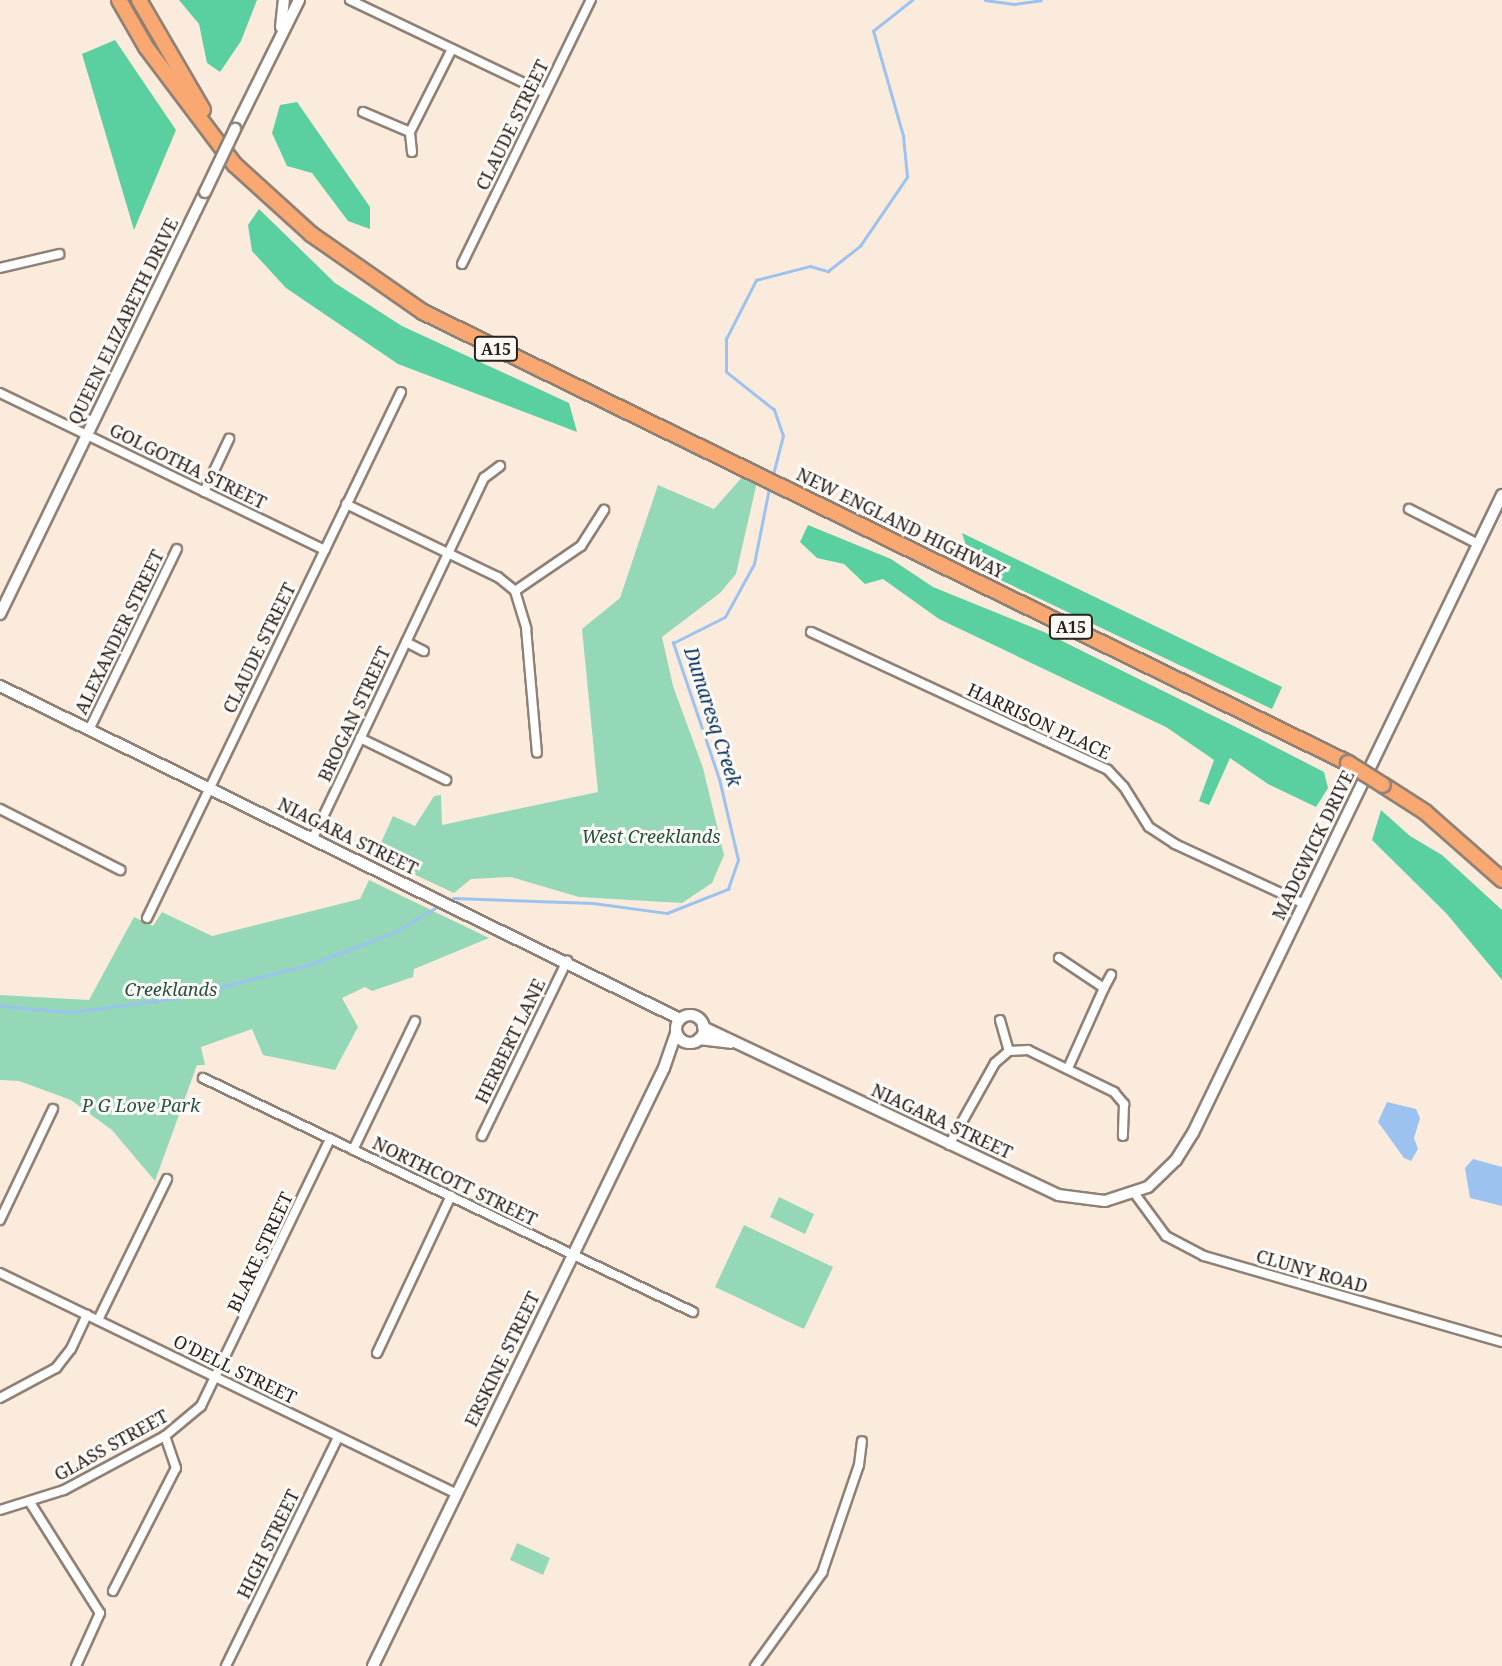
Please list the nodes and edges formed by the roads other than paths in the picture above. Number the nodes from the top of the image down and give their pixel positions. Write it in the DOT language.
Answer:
graph roads {
  1 [pos="119,0"];
  2 [pos="130,0"];
  3 [pos="139,0"];
  4 [pos="284,0"];
  5 [pos="299,0"];
  6 [pos="350,0"];
  7 [pos="591,0"];
  8 [pos="276,43"];
  9 [pos="146,47"];
  10 [pos="452,49"];
  11 [pos="545,93"];
  12 [pos="363,112"];
  13 [pos="410,132"];
  14 [pos="412,152"];
  15 [pos="281,206"];
  16 [pos="59,254"];
  17 [pos="462,264"];
  18 [pos="0,268"];
  19 [pos="401,392"];
  20 [pos="0,393"];
  21 [pos="87,434"];
  22 [pos="229,439"];
  23 [pos="500,466"];
  24 [pos="204,492"];
  25 [pos="1502,495"];
  26 [pos="346,504"];
  27 [pos="1409,509"];
  28 [pos="604,510"];
  29 [pos="1478,544"];
  30 [pos="177,549"];
  31 [pos="324,550"];
  32 [pos="450,552"];
  33 [pos="515,591"];
  34 [pos="0,614"];
  35 [pos="811,632"];
  36 [pos="406,642"];
  37 [pos="424,651"];
  38 [pos="0,686"];
  39 [pos="89,730"];
  40 [pos="360,737"];
  41 [pos="537,753"];
  42 [pos="446,780"];
  43 [pos="210,788"];
  44 [pos="0,809"];
  45 [pos="313,838"];
  46 [pos="120,870"];
  47 [pos="1502,880"];
  48 [pos="1304,904"];
  49 [pos="147,918"];
  50 [pos="1059,958"];
  51 [pos="567,961"];
  52 [pos="1111,975"];
  53 [pos="1104,988"];
  54 [pos="680,1019"];
  55 [pos="1000,1020"];
  56 [pos="415,1021"];
  57 [pos="703,1027"];
  58 [pos="676,1033"];
  59 [pos="694,1041"];
  60 [pos="741,1045"];
  61 [pos="1009,1051"];
  62 [pos="1069,1066"];
  63 [pos="664,1068"];
  64 [pos="203,1078"];
  65 [pos="53,1109"];
  66 [pos="482,1136"];
  67 [pos="1123,1136"];
  68 [pos="330,1139"];
  69 [pos="949,1145"];
  70 [pos="353,1150"];
  71 [pos="167,1179"];
  72 [pos="1135,1194"];
  73 [pos="451,1196"];
  74 [pos="0,1220"];
  75 [pos="572,1255"];
  76 [pos="0,1273"];
  77 [pos="693,1312"];
  78 [pos="87,1315"];
  79 [pos="98,1321"];
  80 [pos="1502,1342"];
  81 [pos="377,1353"];
  82 [pos="218,1378"];
  83 [pos="0,1398"];
  84 [pos="165,1436"];
  85 [pos="338,1437"];
  86 [pos="862,1441"];
  87 [pos="457,1494"];
  88 [pos="30,1504"];
  89 [pos="0,1510"];
  90 [pos="113,1591"];
  91 [pos="76,1666"];
  92 [pos="226,1666"];
  93 [pos="373,1666"];
  94 [pos="755,1666"];
  1 -- 9 [label="highway, NEW ENGLAND HIGHWAY / A15"];
  2 -- 9 [label="highway"];
  3 -- 15 [label="highway, NEW ENGLAND HIGHWAY / A15"];
  4 -- 8 [label="street, QUEEN ELIZABETH DRIVE"];
  5 -- 8 [label="street, QUEEN ELIZABETH DRIVE"];
  6 -- 10 [label="street"];
  7 -- 11 [label="street, CLAUDE STREET"];
  8 -- 21 [label="street, QUEEN ELIZABETH DRIVE, bridge"];
  9 -- 15 [label="highway, NEW ENGLAND HIGHWAY / A15"];
  10 -- 11 [label="street"];
  10 -- 13 [label="street"];
  11 -- 17 [label="street, CLAUDE STREET"];
  12 -- 13 [label="street"];
  13 -- 14 [label="street"];
  15 -- 47 [label="highway, NEW ENGLAND HIGHWAY / A15, bridge"];
  16 -- 18 [label="street"];
  19 -- 26 [label="street, CLAUDE STREET"];
  20 -- 21 [label="street, GOLGOTHA STREET"];
  21 -- 24 [label="street, GOLGOTHA STREET"];
  21 -- 34 [label="street, QUEEN ELIZABETH DRIVE"];
  22 -- 24 [label="street"];
  23 -- 32 [label="street, BROGAN STREET"];
  24 -- 31 [label="street, GOLGOTHA STREET"];
  25 -- 29 [label="street, MADGWICK DRIVE"];
  26 -- 31 [label="street, CLAUDE STREET"];
  26 -- 32 [label="street"];
  27 -- 29 [label="street"];
  28 -- 33 [label="street"];
  29 -- 48 [label="street, MADGWICK DRIVE"];
  30 -- 39 [label="street, ALEXANDER STREET"];
  31 -- 43 [label="street, CLAUDE STREET"];
  32 -- 33 [label="street"];
  32 -- 36 [label="street, BROGAN STREET"];
  33 -- 41 [label="street"];
  35 -- 48 [label="street, HARRISON PLACE"];
  36 -- 37 [label="street, BROGAN STREET"];
  36 -- 40 [label="street, BROGAN STREET"];
  38 -- 39 [label="street, NIAGARA STREET"];
  39 -- 43 [label="street, NIAGARA STREET"];
  40 -- 42 [label="street"];
  40 -- 45 [label="street, BROGAN STREET"];
  43 -- 45 [label="street, NIAGARA STREET"];
  43 -- 49 [label="street, CLAUDE STREET"];
  44 -- 46 [label="street"];
  45 -- 51 [label="street, NIAGARA STREET"];
  48 -- 72 [label="street, MADGWICK DRIVE"];
  50 -- 53 [label="street"];
  51 -- 54 [label="street, NIAGARA STREET"];
  51 -- 66 [label="street, HERBERT LANE"];
  52 -- 53 [label="street"];
  53 -- 62 [label="street"];
  54 -- 57 [label="street, NIAGARA STREET"];
  54 -- 58 [label="street, ERSKINE STREET"];
  55 -- 61 [label="street"];
  56 -- 70 [label="street"];
  57 -- 59 [label="street"];
  57 -- 60 [label="street, NIAGARA STREET"];
  58 -- 59 [label="street"];
  58 -- 63 [label="street, ERSKINE STREET"];
  59 -- 60 [label="street, NIAGARA STREET"];
  59 -- 63 [label="street, ERSKINE STREET"];
  60 -- 69 [label="street, NIAGARA STREET"];
  61 -- 62 [label="street"];
  61 -- 69 [label="street"];
  62 -- 67 [label="street"];
  63 -- 75 [label="street, ERSKINE STREET"];
  64 -- 68 [label="street, NORTHCOTT STREET"];
  65 -- 74 [label="street"];
  68 -- 70 [label="street, NORTHCOTT STREET"];
  68 -- 82 [label="street, BLAKE STREET"];
  69 -- 72 [label="street, NIAGARA STREET"];
  70 -- 73 [label="street, NORTHCOTT STREET"];
  71 -- 79 [label="street"];
  72 -- 80 [label="street, CLUNY ROAD"];
  73 -- 75 [label="street, NORTHCOTT STREET"];
  73 -- 81 [label="street"];
  75 -- 77 [label="street, NORTHCOTT STREET"];
  75 -- 87 [label="street, ERSKINE STREET"];
  76 -- 78 [label="street, O'DELL STREET"];
  78 -- 79 [label="street, O'DELL STREET"];
  78 -- 83 [label="street"];
  79 -- 82 [label="street, O'DELL STREET"];
  82 -- 84 [label="street, GLASS STREET"];
  82 -- 85 [label="street, O'DELL STREET"];
  84 -- 88 [label="street, GLASS STREET"];
  84 -- 90 [label="street"];
  85 -- 87 [label="street, O'DELL STREET"];
  85 -- 92 [label="street, HIGH STREET"];
  86 -- 94 [label="street"];
  87 -- 93 [label="street, ERSKINE STREET"];
  88 -- 89 [label="street, GLASS STREET"];
  88 -- 91 [label="street"];
}
